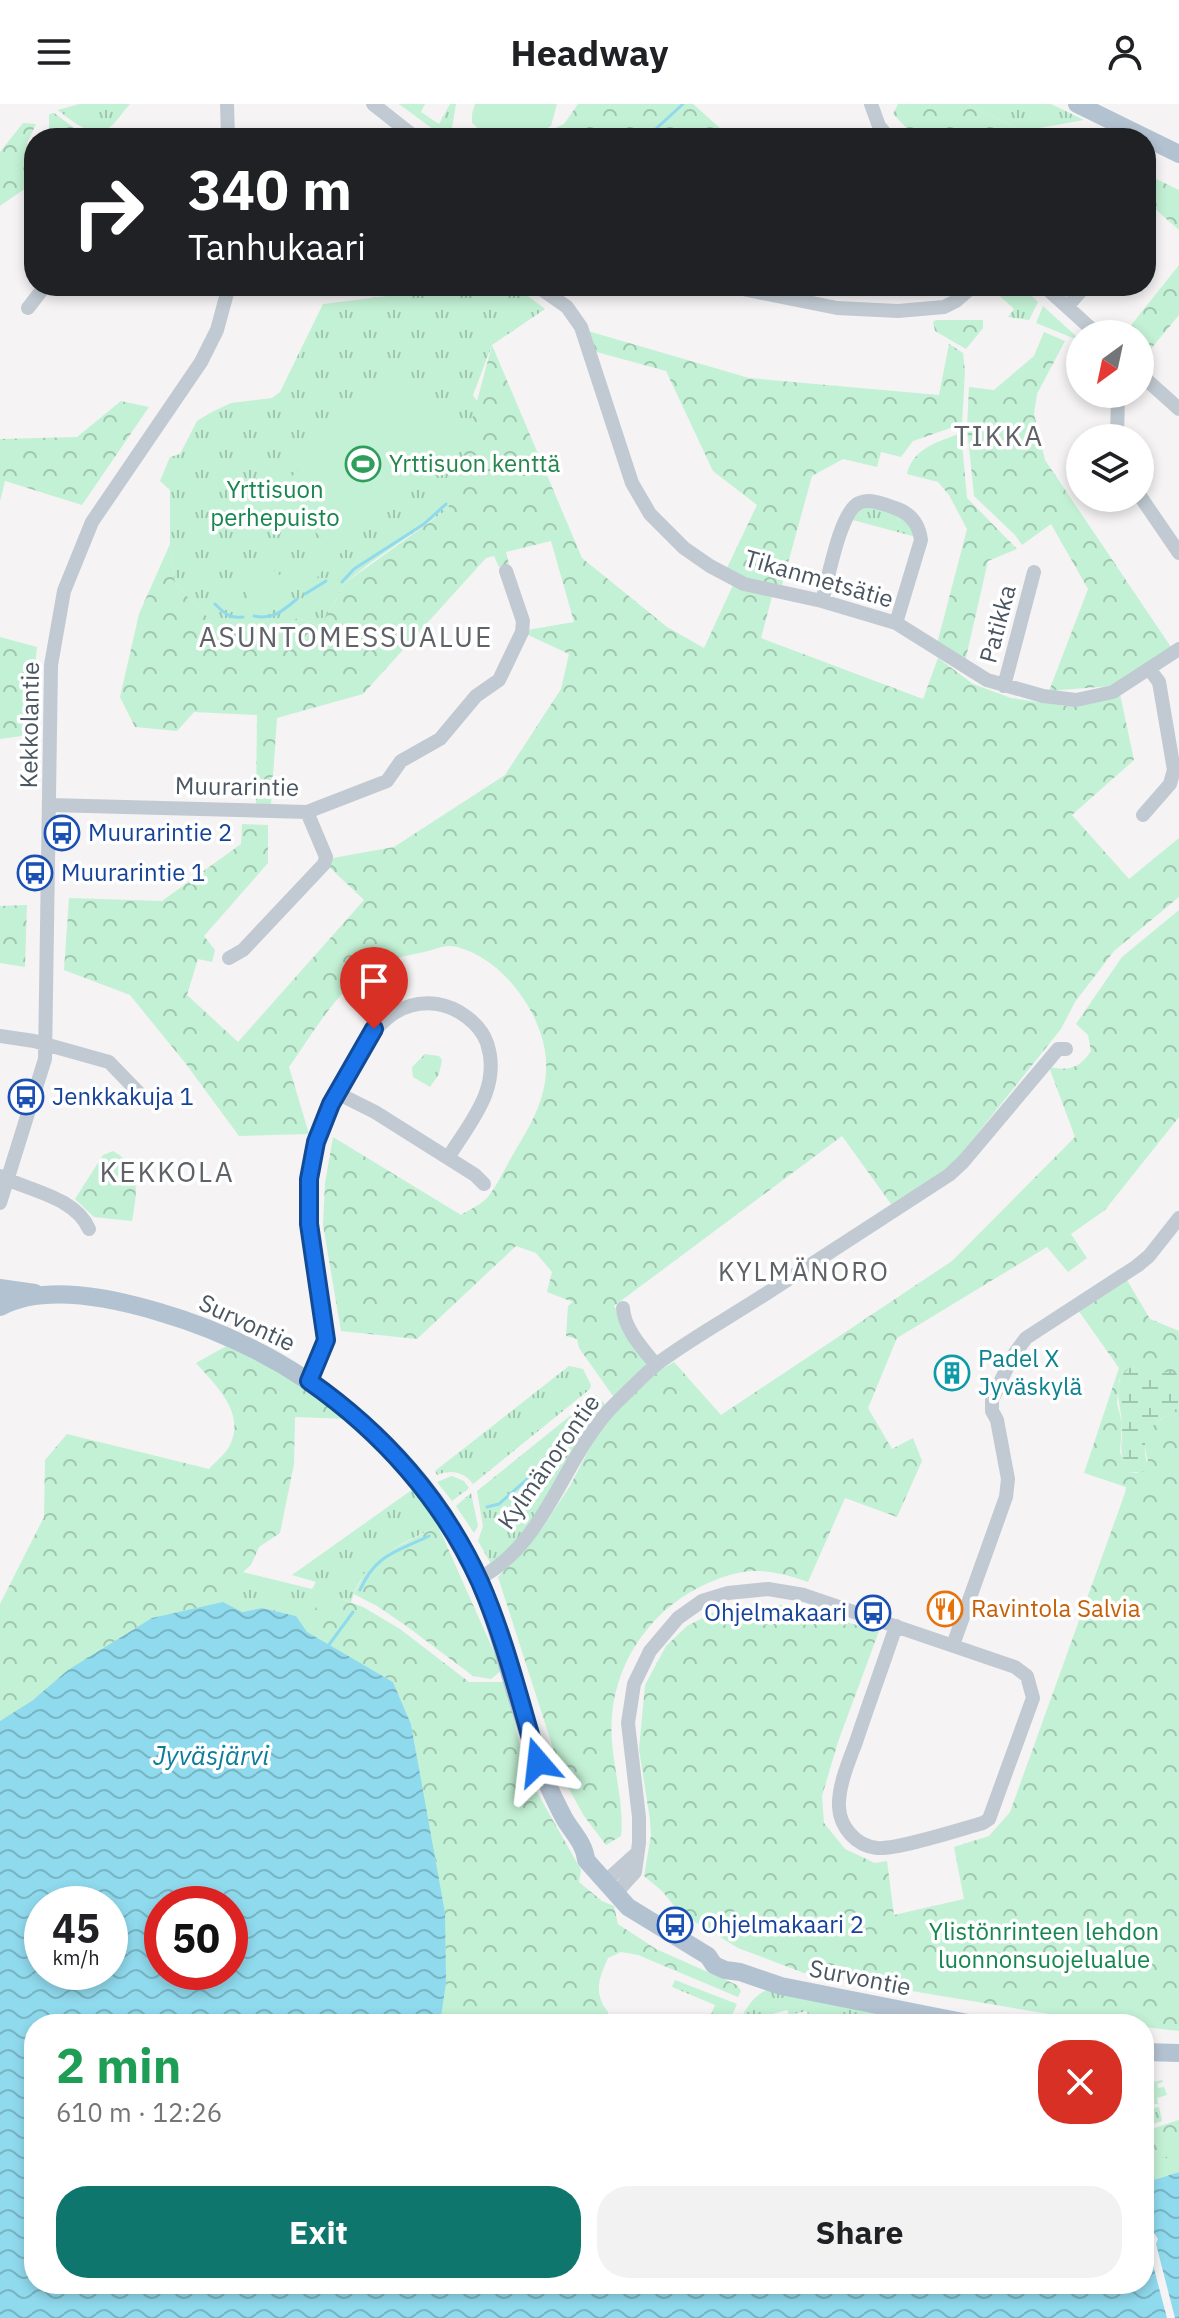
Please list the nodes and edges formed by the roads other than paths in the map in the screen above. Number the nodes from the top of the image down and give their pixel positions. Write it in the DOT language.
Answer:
graph roads {
  1 [pos="227,104"];
  2 [pos="373,104"];
  3 [pos="871,104"];
  4 [pos="1077,104"];
  5 [pos="228,128"];
  6 [pos="401,128"];
  7 [pos="881,128"];
  8 [pos="1126,128"];
  9 [pos="1156,143"];
  10 [pos="1179,154"];
  11 [pos="37,296"];
  12 [pos="226,296"];
  13 [pos="551,296"];
  14 [pos="776,296"];
  15 [pos="962,296"];
  16 [pos="1055,296"];
  17 [pos="1076,296"];
  18 [pos="1067,307"];
  19 [pos="28,308"];
  20 [pos="1081,320"];
  21 [pos="1154,386"];
  22 [pos="1179,408"];
  23 [pos="1151,512"];
  24 [pos="1179,553"];
  25 [pos="506,571"];
  26 [pos="1034,572"];
  27 [pos="822,601"];
  28 [pos="896,623"];
  29 [pos="1179,649"];
  30 [pos="1150,670"];
  31 [pos="1004,686"];
  32 [pos="50,805"];
  33 [pos="307,812"];
  34 [pos="1143,815"];
  35 [pos="229,958"];
  36 [pos="0,1036"];
  37 [pos="46,1044"];
  38 [pos="1066,1049"];
  39 [pos="337,1093"];
  40 [pos="141,1095"];
  41 [pos="448,1158"];
  42 [pos="4,1178"];
  43 [pos="484,1184"];
  44 [pos="0,1203"];
  45 [pos="1179,1218"];
  46 [pos="89,1229"];
  47 [pos="0,1288"];
  48 [pos="38,1294"];
  49 [pos="0,1307"];
  50 [pos="623,1308"];
  51 [pos="656,1365"];
  52 [pos="309,1381"];
  53 [pos="478,1579"];
  54 [pos="896,1626"];
  55 [pos="953,1645"];
  56 [pos="613,1884"];
  57 [pos="920,2014"];
  58 [pos="1154,2052"];
  59 [pos="1179,2053"];
  1 -- 5 [label="street"];
  2 -- 6 [label="street"];
  3 -- 7 [label="street"];
  4 -- 8 [label="main road"];
  9 -- 10 [label="main road"];
  11 -- 19 [label="street"];
  12 -- 32 [label="street, Kekkolantie"];
  13 -- 27 [label="street, Tikanmetsätie"];
  14 -- 15 [label="street"];
  16 -- 18 [label="street"];
  17 -- 18 [label="street"];
  18 -- 20 [label="street"];
  21 -- 22 [label="street"];
  23 -- 24 [label="street"];
  25 -- 33 [label="street, Muurarintie"];
  26 -- 31 [label="street, Patikka"];
  27 -- 28 [label="street, Tikanmetsätie"];
  27 -- 28 [label="street"];
  28 -- 31 [label="street, Tikanmetsätie"];
  29 -- 30 [label="street, Tikanmetsätie"];
  30 -- 31 [label="street, Tikanmetsätie"];
  30 -- 34 [label="street"];
  32 -- 33 [label="street, Muurarintie"];
  32 -- 37 [label="street, Kekkolantie"];
  33 -- 35 [label="street"];
  36 -- 37 [label="street"];
  37 -- 40 [label="street"];
  37 -- 42 [label="street, Kekkolantie"];
  38 -- 51 [label="street, Kylmänorontie"];
  39 -- 41 [label="street"];
  39 -- 41 [label="street"];
  39 -- 52 [label="street"];
  41 -- 43 [label="street"];
  42 -- 44 [label="street, Kekkolantie"];
  42 -- 46 [label="street"];
  45 -- 55 [label="street"];
  47 -- 48 [label="main road, Survontie"];
  48 -- 49 [label="main road, Survontie"];
  48 -- 52 [label="main road, Survontie"];
  50 -- 51 [label="street"];
  51 -- 53 [label="street, Kylmänorontie"];
  52 -- 53 [label="main road, Survontie"];
  53 -- 56 [label="main road, Survontie"];
  54 -- 55 [label="street"];
  54 -- 55 [label="street"];
  54 -- 56 [label="street"];
  56 -- 57 [label="main road, Survontie"];
  58 -- 59 [label="main road"];
}
